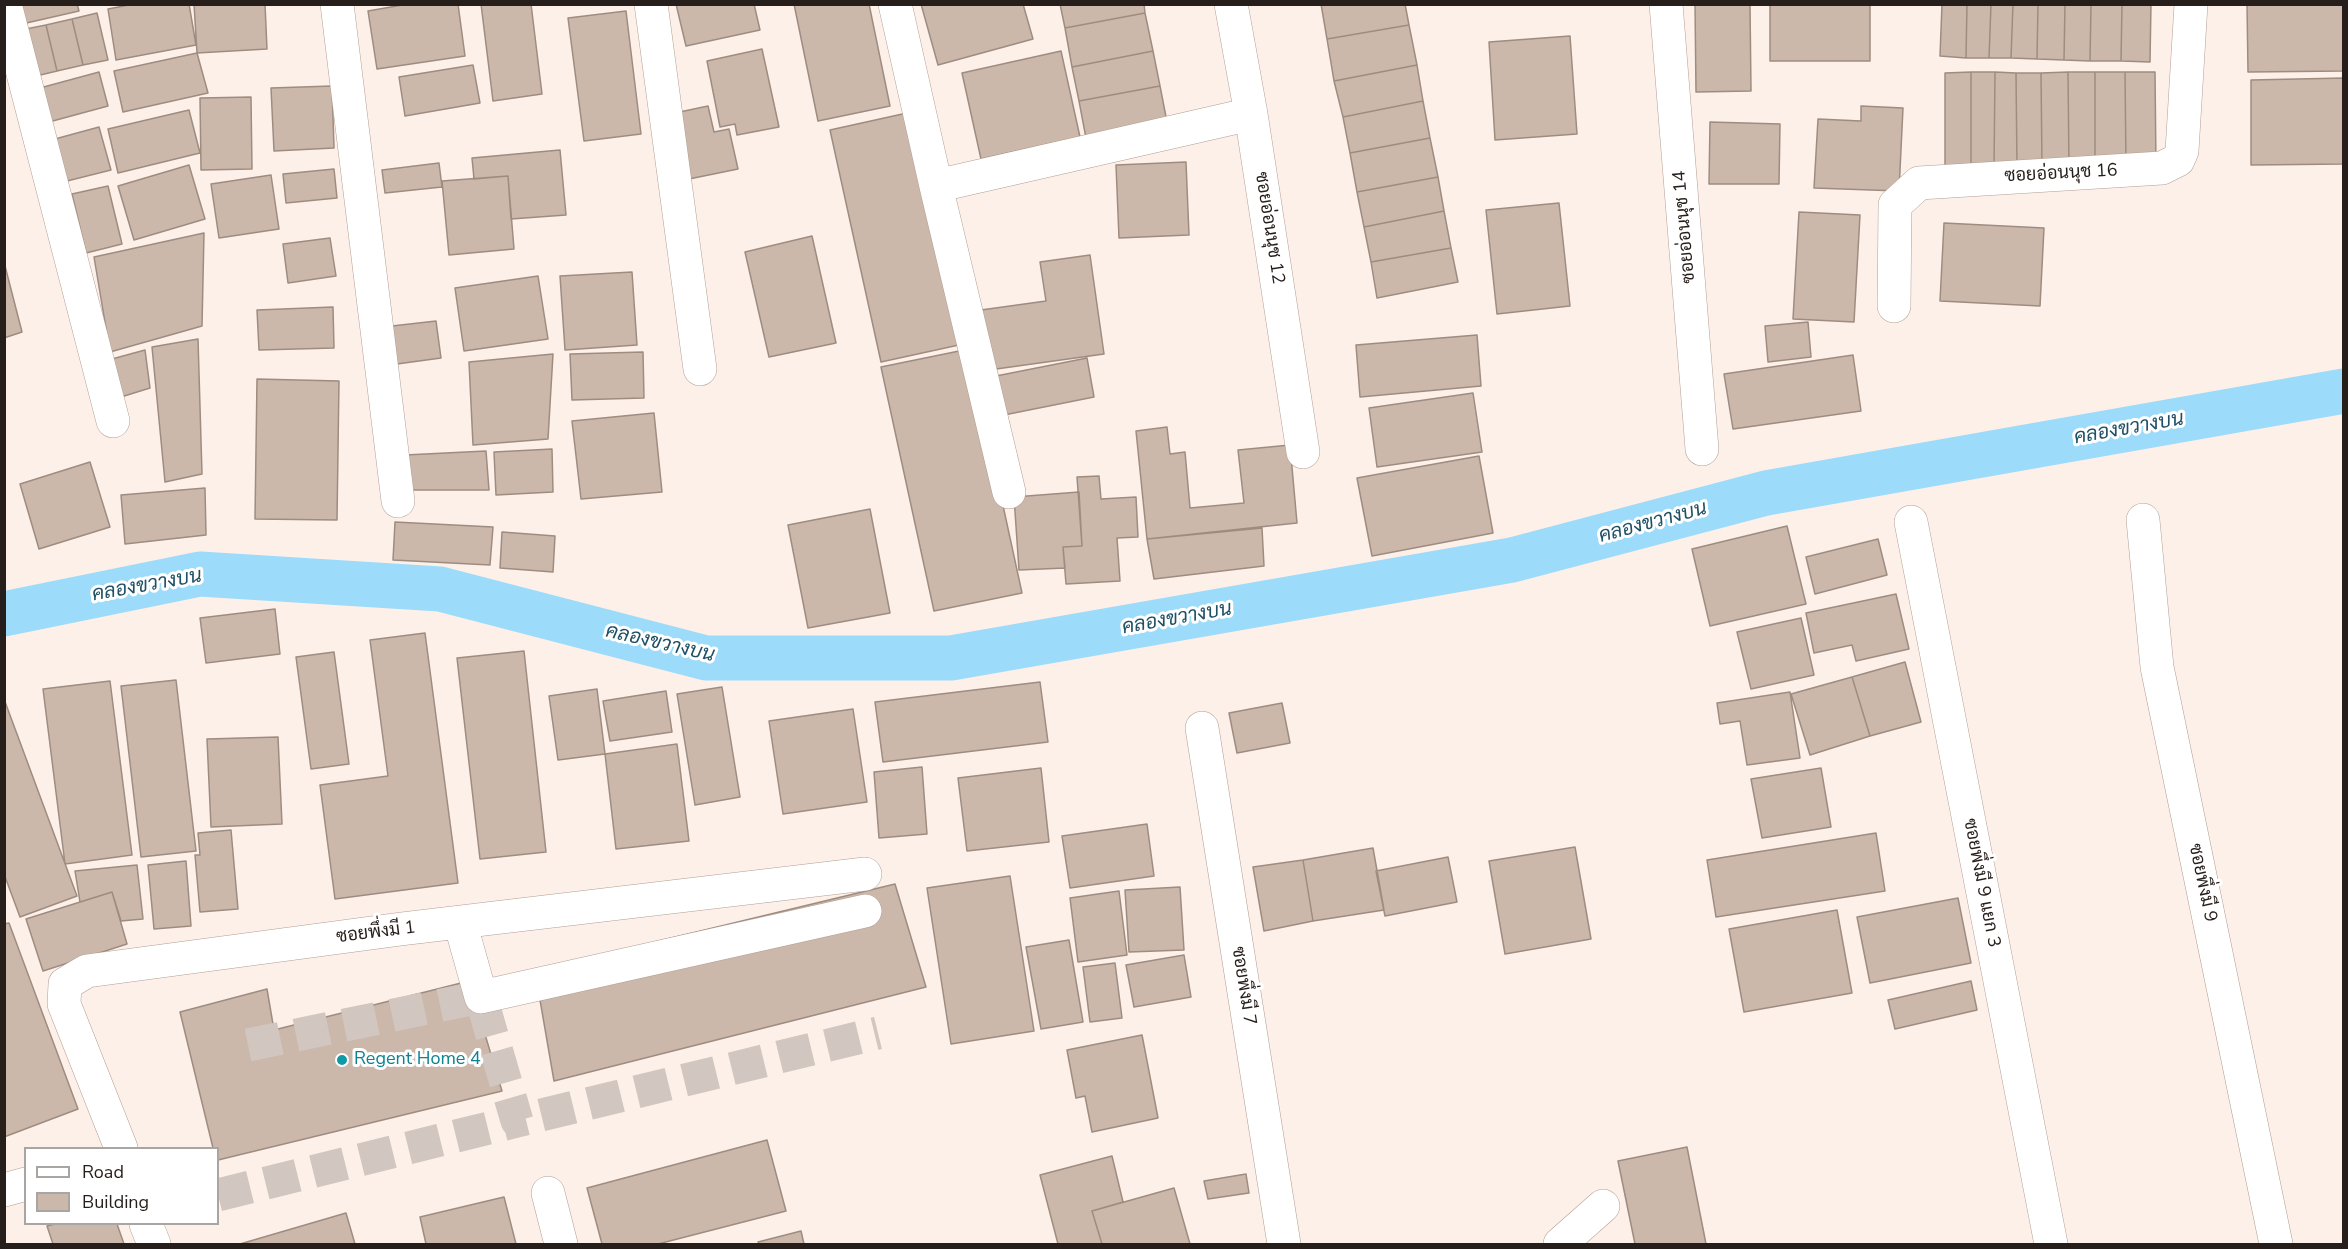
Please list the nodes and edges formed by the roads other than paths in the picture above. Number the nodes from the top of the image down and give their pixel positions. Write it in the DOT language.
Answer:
graph roads {
  1 [pos="5,4"];
  2 [pos="337,4"];
  3 [pos="651,4"];
  4 [pos="895,4"];
  5 [pos="1231,4"];
  6 [pos="1666,4"];
  7 [pos="2191,4"];
  8 [pos="1251,114"];
  9 [pos="936,186"];
  10 [pos="1894,306"];
  11 [pos="700,369"];
  12 [pos="113,421"];
  13 [pos="1702,450"];
  14 [pos="1303,452"];
  15 [pos="1009,492"];
  16 [pos="398,501"];
  17 [pos="2143,520"];
  18 [pos="1911,522"];
  19 [pos="1202,728"];
  20 [pos="865,874"];
  21 [pos="865,911"];
  22 [pos="460,922"];
  23 [pos="120,1147"];
  24 [pos="24,1185"];
  25 [pos="4,1190"];
  26 [pos="548,1193"];
  27 [pos="1603,1206"];
  28 [pos="147,1225"];
  29 [pos="154,1245"];
  30 [pos="561,1245"];
  31 [pos="1284,1245"];
  32 [pos="1560,1245"];
  33 [pos="2051,1245"];
  34 [pos="2276,1245"];
  1 -- 12 [label="street"];
  2 -- 16 [label="street"];
  3 -- 11 [label="street"];
  4 -- 9 [label="street"];
  5 -- 8 [label="street, ซอยอ่อนนุช 12"];
  6 -- 13 [label="street, ซอยอ่อนนุช 14"];
  7 -- 10 [label="street, ซอยอ่อนนุช 16"];
  8 -- 9 [label="street"];
  8 -- 14 [label="street, ซอยอ่อนนุช 12"];
  9 -- 15 [label="street"];
  17 -- 34 [label="street, ซอยพึ่งมี 9"];
  18 -- 33 [label="street, ซอยพึ่งมี 9 แยก 3"];
  19 -- 31 [label="street, ซอยพึ่งมี 7"];
  20 -- 22 [label="street, ซอยพึ่งมี 1"];
  21 -- 22 [label="street"];
  22 -- 23 [label="street, ซอยพึ่งมี 1"];
  24 -- 25 [label="street"];
  26 -- 30 [label="street"];
  27 -- 32 [label="street"];
  28 -- 29 [label="street"];
}
